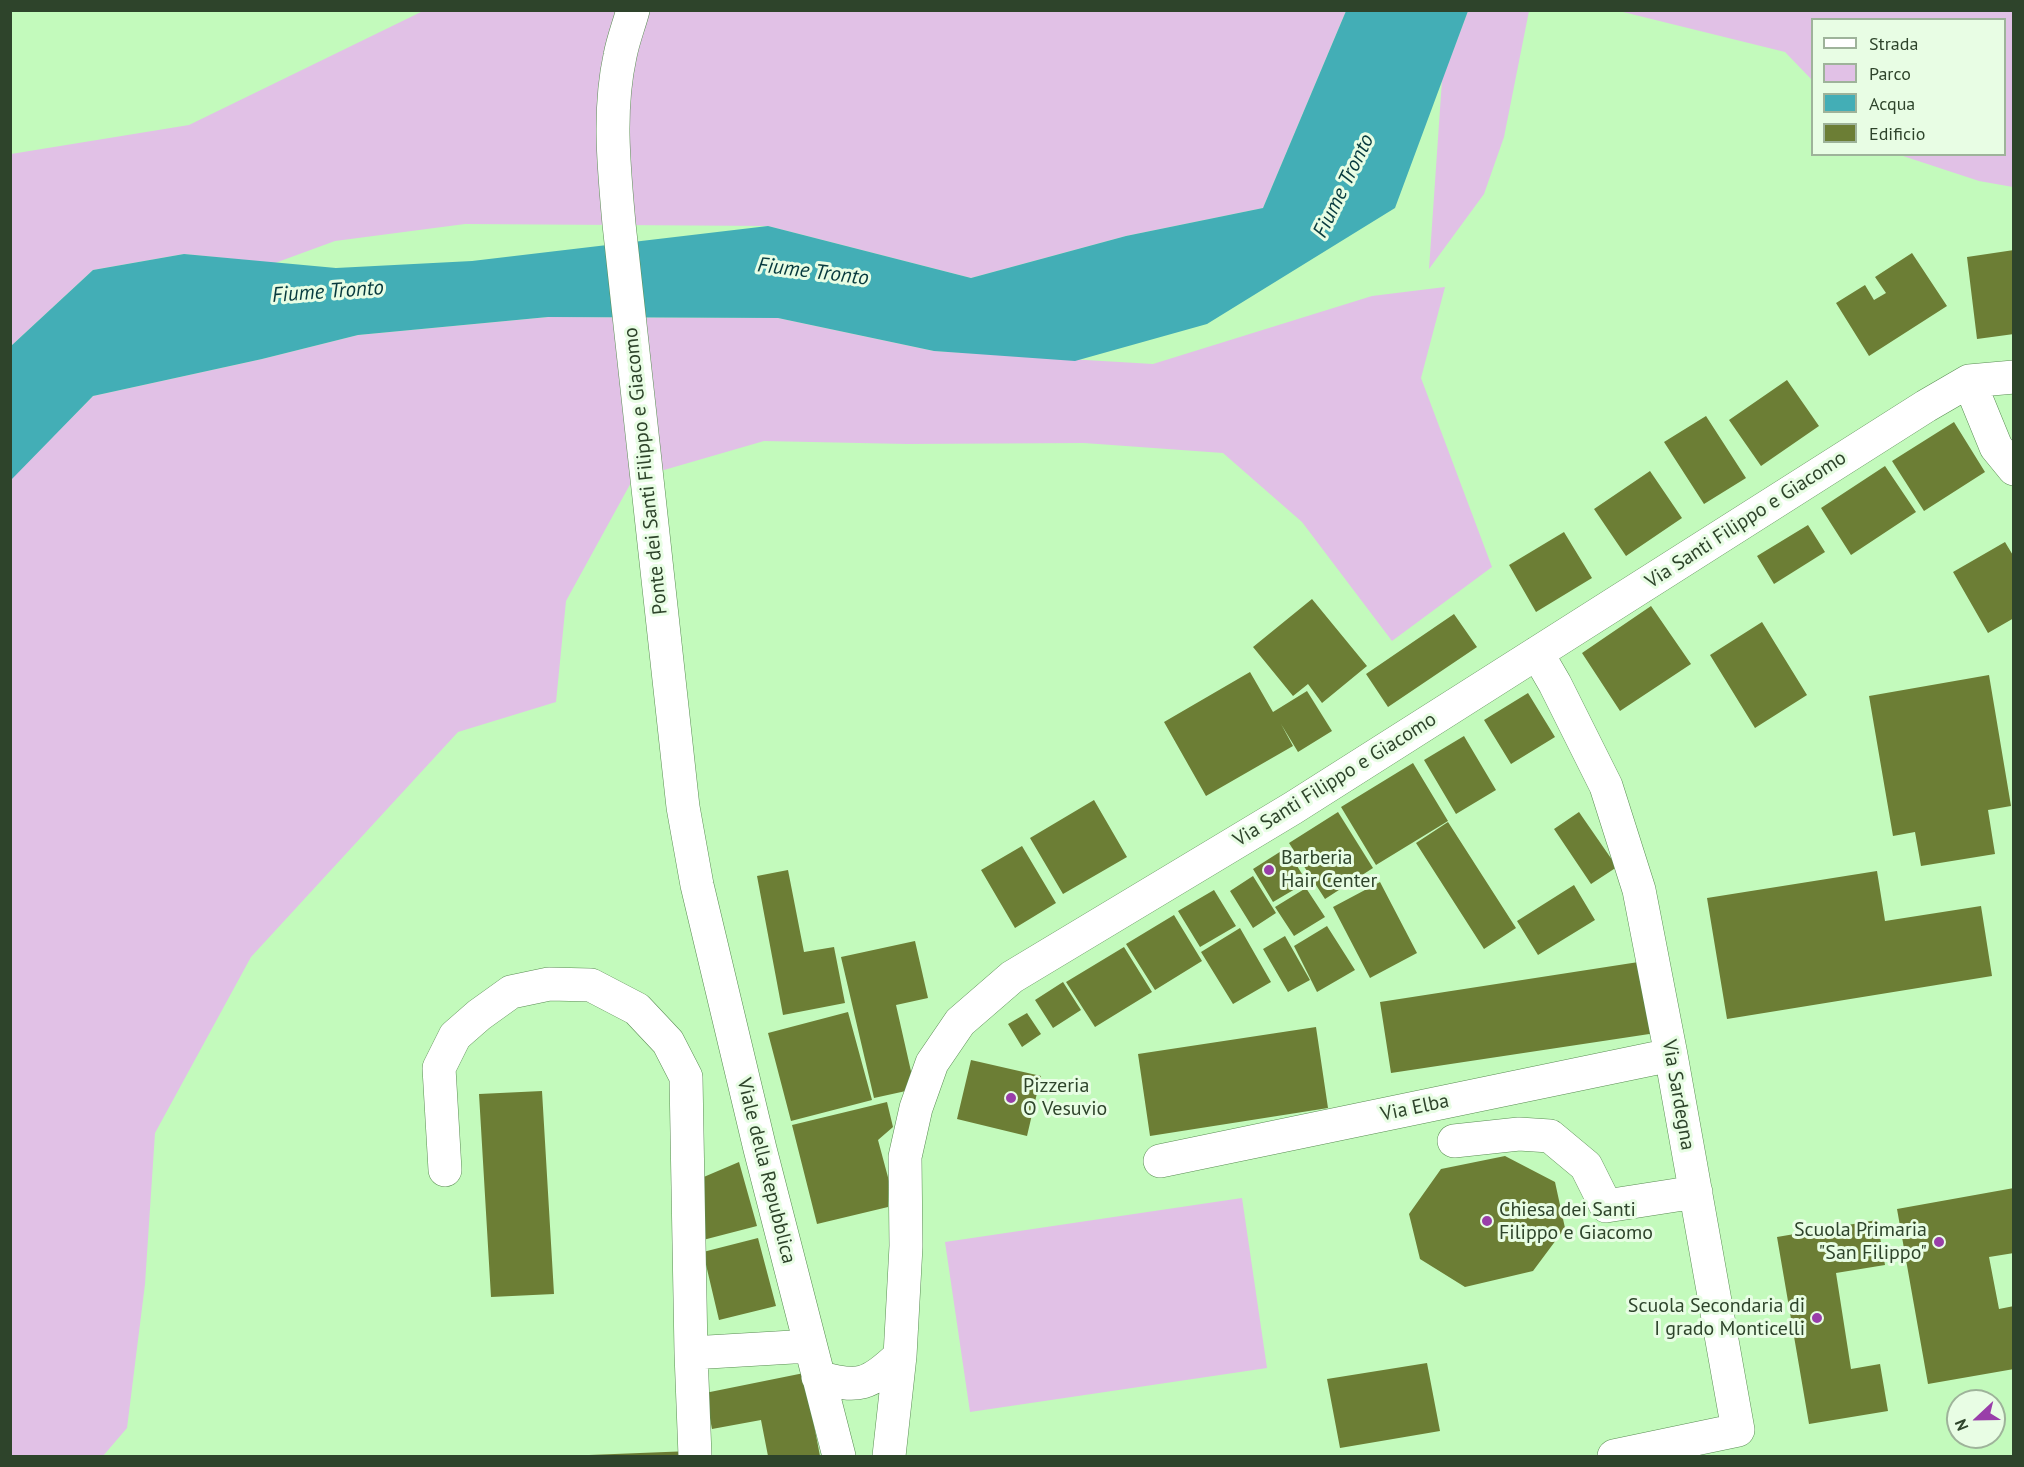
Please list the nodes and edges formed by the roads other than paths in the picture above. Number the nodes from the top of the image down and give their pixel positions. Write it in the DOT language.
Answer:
graph roads {
  1 [pos="633,10"];
  2 [pos="2013,377"];
  3 [pos="1969,381"];
  4 [pos="2013,469"];
  5 [pos="1537,653"];
  6 [pos="697,885"];
  7 [pos="1671,1055"];
  8 [pos="1454,1142"];
  9 [pos="1160,1161"];
  10 [pos="445,1170"];
  11 [pos="1696,1192"];
  12 [pos="810,1346"];
  13 [pos="691,1353"];
  14 [pos="900,1356"];
  15 [pos="818,1377"];
  16 [pos="695,1456"];
  17 [pos="839,1456"];
  18 [pos="889,1456"];
  19 [pos="1614,1456"];
  1 -- 6 [label="street, Ponte dei Santi Filippo e Giacomo"];
  2 -- 3 [label="street, Via Santi Filippo e Giacomo"];
  3 -- 4 [label="street"];
  3 -- 5 [label="street, Via Santi Filippo e Giacomo"];
  5 -- 7 [label="street, Via Sardegna"];
  5 -- 14 [label="street, Via Santi Filippo e Giacomo"];
  6 -- 12 [label="street, Viale della Repubblica"];
  7 -- 9 [label="street, Via Elba"];
  7 -- 11 [label="street, Via Sardegna"];
  8 -- 11 [label="street"];
  10 -- 13 [label="street"];
  11 -- 19 [label="street, Via Sardegna"];
  12 -- 13 [label="street"];
  12 -- 15 [label="street, Viale della Repubblica"];
  13 -- 16 [label="street"];
  14 -- 15 [label="street"];
  14 -- 18 [label="street, Via Santi Filippo e Giacomo"];
  15 -- 17 [label="street, Viale della Repubblica"];
}
